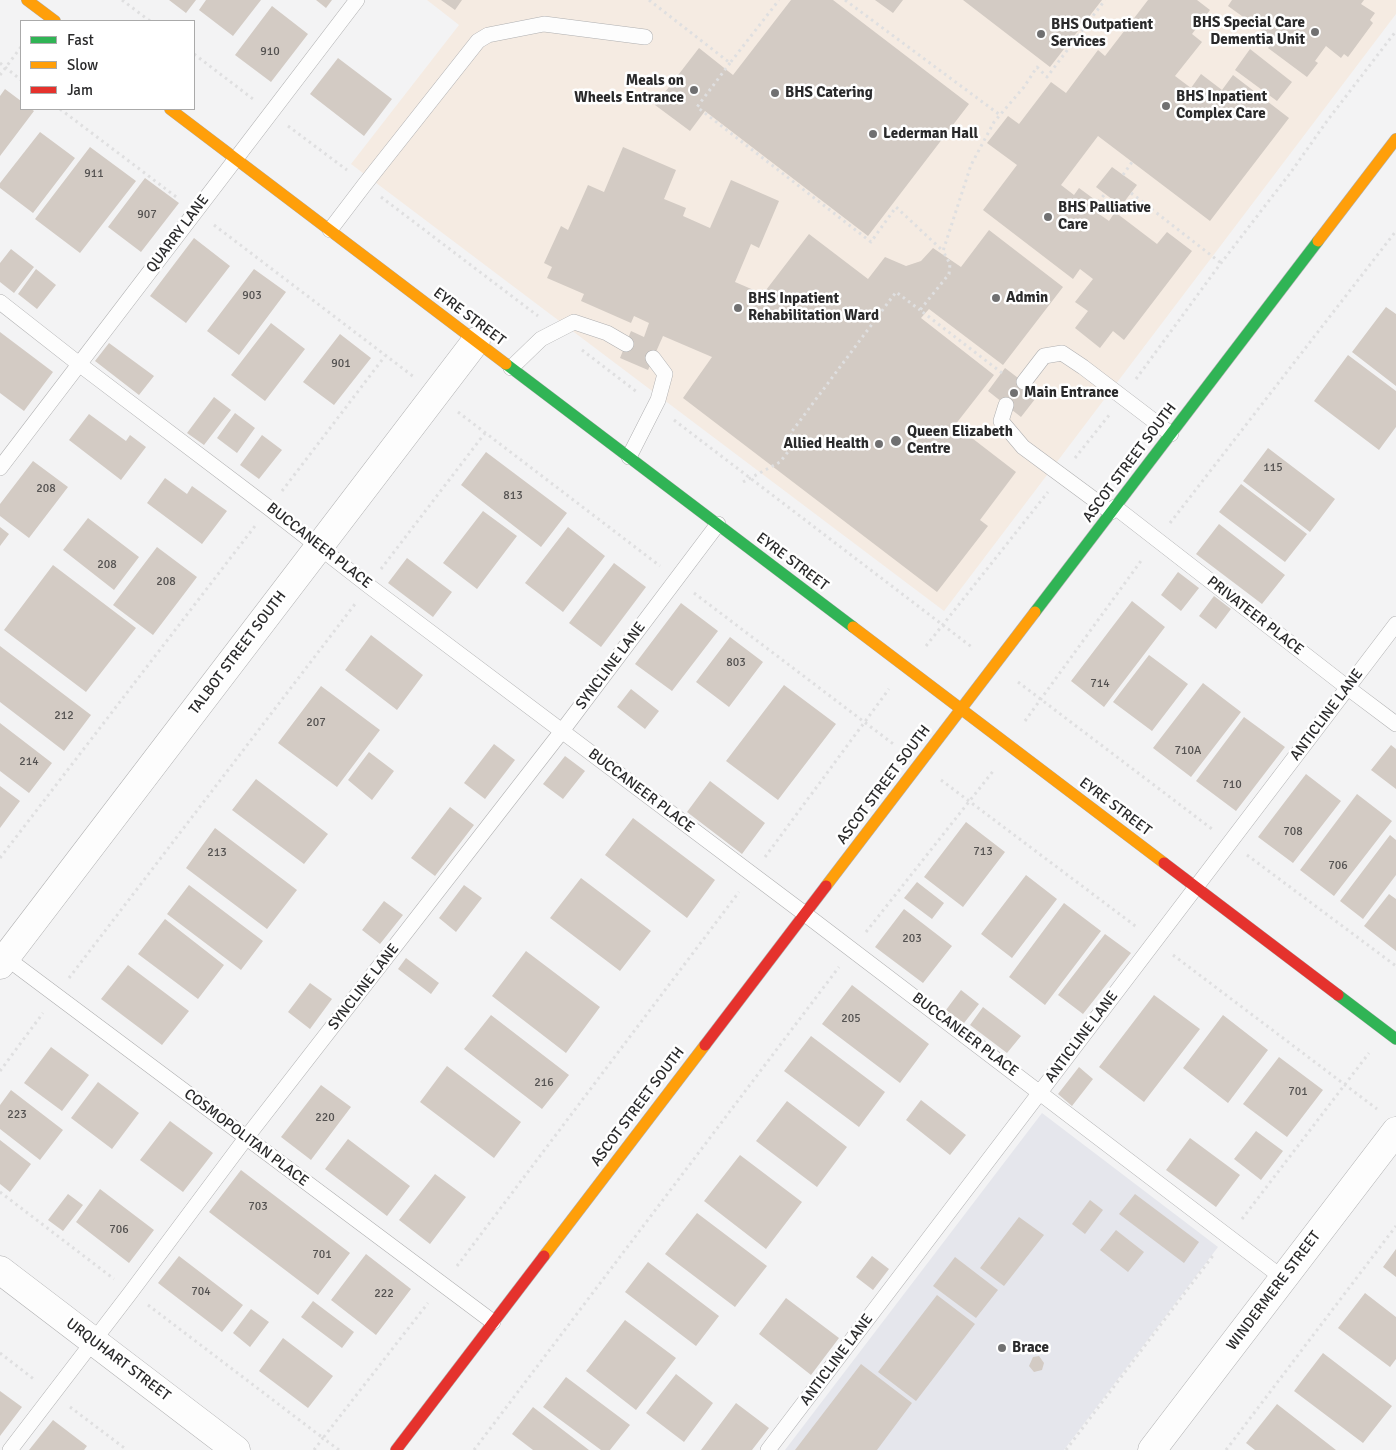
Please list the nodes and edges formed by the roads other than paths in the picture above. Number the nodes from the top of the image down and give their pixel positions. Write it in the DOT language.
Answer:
graph roads {
  1 [pos="27,0"];
  2 [pos="357,0"];
  3 [pos="54,20"];
  4 [pos="644,37"];
  5 [pos="171,110"];
  6 [pos="1396,139"];
  7 [pos="236,159"];
  8 [pos="330,230"];
  9 [pos="0,302"];
  10 [pos="476,341"];
  11 [pos="626,344"];
  12 [pos="653,358"];
  13 [pos="79,364"];
  14 [pos="511,368"];
  15 [pos="1024,382"];
  16 [pos="1006,405"];
  17 [pos="1171,434"];
  18 [pos="630,457"];
  19 [pos="0,468"];
  20 [pos="1113,509"];
  21 [pos="718,524"];
  22 [pos="319,546"];
  23 [pos="1396,624"];
  24 [pos="1348,688"];
  25 [pos="961,709"];
  26 [pos="1396,724"];
  27 [pos="562,731"];
  28 [pos="1196,887"];
  29 [pos="805,914"];
  30 [pos="2,959"];
  31 [pos="1396,1039"];
  32 [pos="1040,1093"];
  33 [pos="1396,1131"];
  34 [pos="246,1138"];
  35 [pos="0,1270"];
  36 [pos="1284,1279"];
  37 [pos="493,1322"];
  38 [pos="93,1341"];
  39 [pos="10,1450"];
  40 [pos="236,1450"];
  41 [pos="396,1450"];
  42 [pos="768,1450"];
  43 [pos="1152,1450"];
  1 -- 3 [label="street"];
  2 -- 7 [label="lane, QUARRY LANE"];
  4 -- 8 [label="lane"];
  5 -- 7 [label="street, EYRE STREET"];
  6 -- 17 [label="street, ASCOT STREET SOUTH"];
  7 -- 8 [label="street, EYRE STREET"];
  7 -- 13 [label="lane, QUARRY LANE"];
  8 -- 10 [label="street, EYRE STREET"];
  9 -- 13 [label="lane, BUCCANEER PLACE"];
  10 -- 14 [label="street, EYRE STREET"];
  10 -- 22 [label="street, TALBOT STREET SOUTH"];
  11 -- 14 [label="lane"];
  12 -- 18 [label="lane"];
  13 -- 19 [label="lane, QUARRY LANE"];
  13 -- 22 [label="lane, BUCCANEER PLACE"];
  14 -- 18 [label="street, EYRE STREET"];
  15 -- 17 [label="lane"];
  16 -- 20 [label="lane, PRIVATEER PLACE"];
  17 -- 20 [label="street, ASCOT STREET SOUTH"];
  18 -- 21 [label="street, EYRE STREET"];
  20 -- 24 [label="lane, PRIVATEER PLACE"];
  20 -- 25 [label="street, ASCOT STREET SOUTH"];
  21 -- 25 [label="street, EYRE STREET"];
  21 -- 27 [label="lane, SYNCLINE LANE"];
  22 -- 27 [label="lane, BUCCANEER PLACE"];
  22 -- 30 [label="street, TALBOT STREET SOUTH"];
  23 -- 24 [label="lane, ANTICLINE LANE"];
  24 -- 26 [label="lane, PRIVATEER PLACE"];
  24 -- 28 [label="lane, ANTICLINE LANE"];
  25 -- 28 [label="street, EYRE STREET"];
  25 -- 29 [label="street, ASCOT STREET SOUTH"];
  27 -- 29 [label="lane, BUCCANEER PLACE"];
  27 -- 34 [label="lane, SYNCLINE LANE"];
  28 -- 31 [label="street, EYRE STREET"];
  28 -- 32 [label="lane, ANTICLINE LANE"];
  29 -- 32 [label="lane, BUCCANEER PLACE"];
  29 -- 37 [label="street, ASCOT STREET SOUTH"];
  30 -- 34 [label="lane, COSMOPOLITAN PLACE"];
  32 -- 36 [label="lane, BUCCANEER PLACE"];
  32 -- 42 [label="lane, ANTICLINE LANE"];
  33 -- 36 [label="street, WINDERMERE STREET"];
  34 -- 37 [label="lane, COSMOPOLITAN PLACE"];
  34 -- 38 [label="lane, SYNCLINE LANE"];
  35 -- 38 [label="street, URQUHART STREET"];
  36 -- 43 [label="street, WINDERMERE STREET"];
  37 -- 41 [label="street, ASCOT STREET SOUTH"];
  38 -- 39 [label="lane, SYNCLINE LANE"];
  38 -- 40 [label="street, URQUHART STREET"];
}
